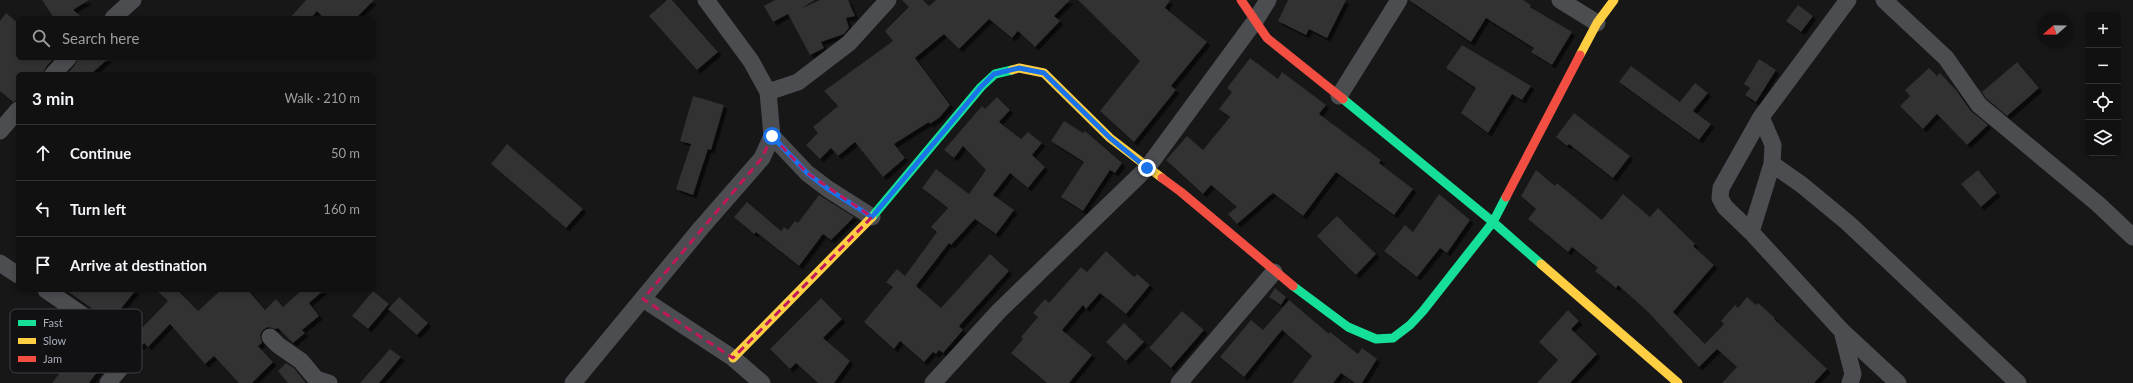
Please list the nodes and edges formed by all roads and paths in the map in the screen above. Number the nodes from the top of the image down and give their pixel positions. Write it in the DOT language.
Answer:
graph roads {
  1 [pos="133,0"];
  2 [pos="706,0"];
  3 [pos="888,0"];
  4 [pos="1241,0"];
  5 [pos="1268,0"];
  6 [pos="1400,0"];
  7 [pos="1560,0"];
  8 [pos="1614,0"];
  9 [pos="1848,0"];
  10 [pos="1884,0"];
  11 [pos="115,16"];
  12 [pos="1255,21"];
  13 [pos="1597,23"];
  14 [pos="66,60"];
  15 [pos="55,72"];
  16 [pos="768,92"];
  17 [pos="1339,96"];
  18 [pos="16,112"];
  19 [pos="1761,117"];
  20 [pos="0,131"];
  21 [pos="772,136"];
  22 [pos="1772,164"];
  23 [pos="1147,168"];
  24 [pos="872,217"];
  25 [pos="1493,222"];
  26 [pos="1751,232"];
  27 [pos="2133,237"];
  28 [pos="0,263"];
  29 [pos="1274,272"];
  30 [pos="16,274"];
  31 [pos="49,292"];
  32 [pos="643,299"];
  33 [pos="74,309"];
  34 [pos="1842,331"];
  35 [pos="270,337"];
  36 [pos="733,358"];
  37 [pos="116,373"];
  38 [pos="108,383"];
  39 [pos="329,383"];
  40 [pos="573,383"];
  41 [pos="762,383"];
  42 [pos="933,383"];
  43 [pos="1179,383"];
  44 [pos="1678,383"];
  45 [pos="1850,383"];
  46 [pos="1898,383"];
  47 [pos="2018,383"];
  1 -- 11 [label="street"];
  2 -- 16 [label="street"];
  3 -- 16 [label="street"];
  4 -- 12 [label="street"];
  5 -- 12 [label="street"];
  6 -- 17 [label="street"];
  7 -- 13 [label="street"];
  8 -- 13 [label="street"];
  9 -- 19 [label="street"];
  10 -- 27 [label="street"];
  12 -- 17 [label="street"];
  12 -- 23 [label="street"];
  13 -- 25 [label="street"];
  14 -- 15 [label="street"];
  16 -- 21 [label="street"];
  17 -- 25 [label="street"];
  18 -- 20 [label="street"];
  19 -- 22 [label="street"];
  19 -- 26 [label="street"];
  21 -- 24 [label="street"];
  21 -- 32 [label="street"];
  22 -- 26 [label="street"];
  22 -- 47 [label="street"];
  23 -- 24 [label="street"];
  23 -- 29 [label="street"];
  23 -- 42 [label="street"];
  24 -- 36 [label="street"];
  25 -- 29 [label="street"];
  25 -- 44 [label="street"];
  26 -- 34 [label="street"];
  28 -- 30 [label="street"];
  29 -- 43 [label="street"];
  31 -- 33 [label="street"];
  32 -- 36 [label="street"];
  32 -- 40 [label="street"];
  34 -- 45 [label="street"];
  34 -- 46 [label="street"];
  35 -- 39 [label="street"];
  36 -- 41 [label="street"];
  37 -- 38 [label="street"];
}
